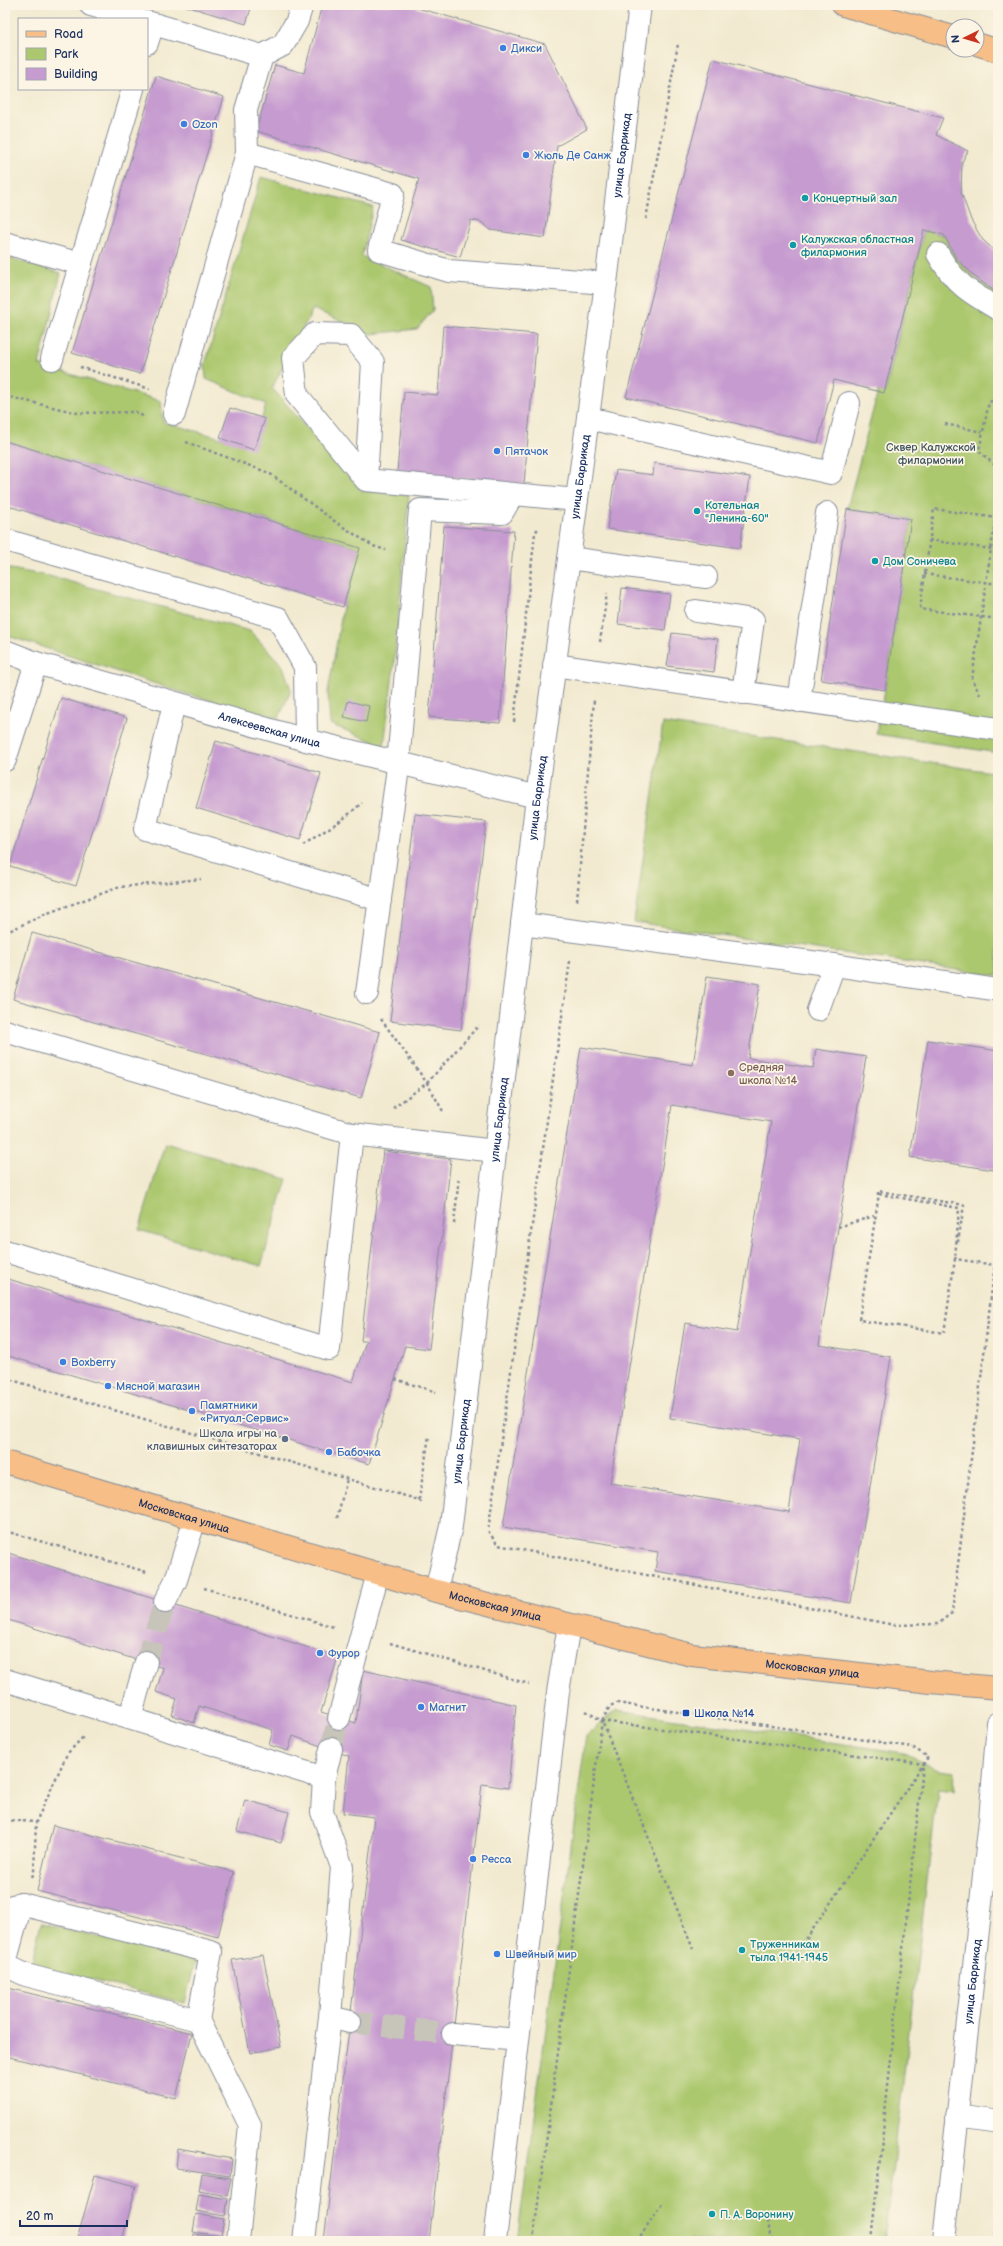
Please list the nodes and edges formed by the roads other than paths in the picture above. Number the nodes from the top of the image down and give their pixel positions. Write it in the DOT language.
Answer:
graph roads {
  1 [pos="91,5"];
  2 [pos="302,5"];
  3 [pos="640,5"];
  4 [pos="843,5"];
  5 [pos="124,18"];
  6 [pos="148,28"];
  7 [pos="945,35"];
  8 [pos="985,46"];
  9 [pos="998,50"];
  10 [pos="262,56"];
  11 [pos="133,90"];
  12 [pos="247,154"];
  13 [pos="5,243"];
  14 [pos="938,254"];
  15 [pos="81,264"];
  16 [pos="606,283"];
  17 [pos="998,309"];
  18 [pos="52,359"];
  19 [pos="849,403"];
  20 [pos="177,406"];
  21 [pos="588,418"];
  22 [pos="366,480"];
  23 [pos="514,494"];
  24 [pos="577,500"];
  25 [pos="828,513"];
  26 [pos="5,540"];
  27 [pos="569,558"];
  28 [pos="706,577"];
  29 [pos="696,611"];
  30 [pos="5,651"];
  31 [pos="36,663"];
  32 [pos="554,665"];
  33 [pos="743,693"];
  34 [pos="799,701"];
  35 [pos="174,702"];
  36 [pos="988,728"];
  37 [pos="306,740"];
  38 [pos="5,760"];
  39 [pos="398,763"];
  40 [pos="537,797"];
  41 [pos="380,900"];
  42 [pos="522,924"];
  43 [pos="834,965"];
  44 [pos="998,990"];
  45 [pos="367,993"];
  46 [pos="818,1010"];
  47 [pos="5,1031"];
  48 [pos="352,1134"];
  49 [pos="495,1151"];
  50 [pos="5,1252"];
  51 [pos="5,1462"];
  52 [pos="195,1519"];
  53 [pos="378,1573"];
  54 [pos="436,1591"];
  55 [pos="165,1602"];
  56 [pos="569,1625"];
  57 [pos="146,1662"];
  58 [pos="5,1680"];
  59 [pos="998,1688"];
  60 [pos="130,1717"];
  61 [pos="339,1718"];
  62 [pos="998,1723"];
  63 [pos="331,1749"];
  64 [pos="324,1778"];
  65 [pos="994,1820"];
  66 [pos="989,1903"];
  67 [pos="13,1906"];
  68 [pos="5,1964"];
  69 [pos="198,2020"];
  70 [pos="453,2034"];
  71 [pos="517,2040"];
  72 [pos="958,2116"];
  73 [pos="998,2122"];
  74 [pos="238,2241"];
  75 [pos="304,2241"];
  76 [pos="495,2241"];
  77 [pos="944,2241"];
  1 -- 5 [label="street"];
  2 -- 10 [label="street"];
  3 -- 16 [label="street, улица Баррикад"];
  4 -- 7 [label="main road"];
  6 -- 10 [label="street"];
  8 -- 9 [label="main road"];
  10 -- 12 [label="street"];
  11 -- 15 [label="street"];
  12 -- 16 [label="street"];
  12 -- 20 [label="street"];
  13 -- 15 [label="street"];
  14 -- 17 [label="street"];
  15 -- 18 [label="street"];
  16 -- 21 [label="street, улица Баррикад"];
  19 -- 21 [label="street"];
  21 -- 24 [label="street, улица Баррикад"];
  22 -- 22 [label="street"];
  22 -- 23 [label="street"];
  23 -- 24 [label="street"];
  23 -- 39 [label="street"];
  24 -- 27 [label="street, улица Баррикад"];
  25 -- 34 [label="street"];
  26 -- 37 [label="street"];
  27 -- 28 [label="street"];
  27 -- 32 [label="street, улица Баррикад"];
  29 -- 33 [label="street"];
  30 -- 31 [label="street, Алексеевская улица"];
  31 -- 35 [label="street, Алексеевская улица"];
  31 -- 38 [label="street"];
  32 -- 33 [label="street"];
  32 -- 40 [label="street, улица Баррикад"];
  33 -- 34 [label="street"];
  34 -- 36 [label="street"];
  35 -- 37 [label="street, Алексеевская улица"];
  35 -- 41 [label="street"];
  37 -- 39 [label="street, Алексеевская улица"];
  39 -- 40 [label="street, Алексеевская улица"];
  39 -- 41 [label="street"];
  40 -- 42 [label="street, улица Баррикад"];
  41 -- 45 [label="street"];
  42 -- 43 [label="street"];
  42 -- 49 [label="street, улица Баррикад"];
  43 -- 44 [label="street"];
  43 -- 46 [label="street"];
  47 -- 48 [label="street"];
  48 -- 49 [label="street"];
  48 -- 50 [label="street"];
  49 -- 54 [label="street, улица Баррикад"];
  51 -- 52 [label="main road, Московская улица"];
  52 -- 53 [label="main road, Московская улица"];
  52 -- 55 [label="street"];
  53 -- 54 [label="main road, Московская улица"];
  53 -- 61 [label="street"];
  54 -- 56 [label="main road, Московская улица"];
  56 -- 59 [label="main road, Московская улица"];
  56 -- 71 [label="street"];
  57 -- 60 [label="street"];
  58 -- 60 [label="street"];
  60 -- 64 [label="street"];
  62 -- 65 [label="street, улица Баррикад"];
  63 -- 64 [label="street"];
  64 -- 75 [label="street"];
  65 -- 66 [label="street, улица Баррикад"];
  66 -- 72 [label="street, улица Баррикад"];
  67 -- 68 [label="street"];
  67 -- 69 [label="street"];
  68 -- 69 [label="street"];
  69 -- 74 [label="street"];
  70 -- 71 [label="street"];
  71 -- 76 [label="street"];
  72 -- 73 [label="street"];
  72 -- 77 [label="street, улица Баррикад"];
}
